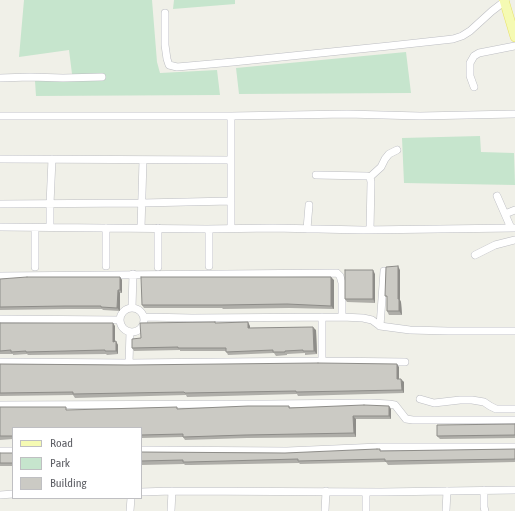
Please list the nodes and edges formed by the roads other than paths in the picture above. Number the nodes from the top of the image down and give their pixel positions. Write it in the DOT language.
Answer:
graph roads {
  1 [pos="504,1"];
  2 [pos="165,13"];
  3 [pos="515,37"];
  4 [pos="515,46"];
  5 [pos="102,77"];
  6 [pos="0,78"];
  7 [pos="474,87"];
  8 [pos="515,114"];
  9 [pos="0,116"];
  10 [pos="231,116"];
  11 [pos="397,150"];
  12 [pos="0,159"];
  13 [pos="52,159"];
  14 [pos="143,160"];
  15 [pos="230,160"];
  16 [pos="316,175"];
  17 [pos="370,177"];
  18 [pos="497,196"];
  19 [pos="231,201"];
  20 [pos="142,203"];
  21 [pos="0,204"];
  22 [pos="50,204"];
  23 [pos="309,205"];
  24 [pos="515,210"];
  25 [pos="505,214"];
  26 [pos="0,227"];
  27 [pos="35,228"];
  28 [pos="50,228"];
  29 [pos="106,228"];
  30 [pos="141,228"];
  31 [pos="158,228"];
  32 [pos="209,228"];
  33 [pos="231,228"];
  34 [pos="513,228"];
  35 [pos="307,229"];
  36 [pos="370,230"];
  37 [pos="515,240"];
  38 [pos="474,255"];
  39 [pos="106,266"];
  40 [pos="209,266"];
  41 [pos="35,267"];
  42 [pos="158,267"];
  43 [pos="384,271"];
  44 [pos="133,274"];
  45 [pos="0,276"];
  46 [pos="132,308"];
  47 [pos="144,317"];
  48 [pos="322,317"];
  49 [pos="342,317"];
  50 [pos="0,319"];
  51 [pos="120,320"];
  52 [pos="380,326"];
  53 [pos="515,331"];
  54 [pos="130,332"];
  55 [pos="322,361"];
  56 [pos="0,362"];
  57 [pos="405,362"];
  58 [pos="129,363"];
  59 [pos="420,399"];
  60 [pos="0,405"];
  61 [pos="515,409"];
  62 [pos="515,420"];
  63 [pos="515,446"];
  64 [pos="142,450"];
  65 [pos="0,451"];
  66 [pos="12,451"];
  67 [pos="484,490"];
  68 [pos="515,490"];
  69 [pos="172,491"];
  70 [pos="326,491"];
  71 [pos="447,491"];
  72 [pos="142,492"];
  73 [pos="366,492"];
  74 [pos="12,494"];
  75 [pos="0,495"];
  76 [pos="130,499"];
  77 [pos="130,511"];
  78 [pos="171,511"];
  79 [pos="325,511"];
  80 [pos="366,511"];
  81 [pos="446,511"];
  82 [pos="485,511"];
  1 -- 2 [label="street"];
  1 -- 3 [label="main road"];
  4 -- 7 [label="street"];
  5 -- 6 [label="street"];
  8 -- 10 [label="street"];
  9 -- 10 [label="street"];
  10 -- 15 [label="street"];
  11 -- 17 [label="street"];
  12 -- 13 [label="street"];
  13 -- 14 [label="street"];
  13 -- 22 [label="street"];
  14 -- 15 [label="street"];
  14 -- 20 [label="street"];
  15 -- 19 [label="street"];
  16 -- 17 [label="street"];
  17 -- 36 [label="street"];
  18 -- 25 [label="street"];
  19 -- 20 [label="street"];
  19 -- 33 [label="street"];
  20 -- 22 [label="street"];
  20 -- 30 [label="street"];
  21 -- 22 [label="street"];
  22 -- 28 [label="street"];
  23 -- 35 [label="street"];
  24 -- 25 [label="street"];
  25 -- 34 [label="street"];
  26 -- 27 [label="street"];
  27 -- 28 [label="street"];
  27 -- 41 [label="street"];
  28 -- 29 [label="street"];
  29 -- 30 [label="street"];
  29 -- 39 [label="street"];
  30 -- 31 [label="street"];
  31 -- 32 [label="street"];
  31 -- 42 [label="street"];
  32 -- 33 [label="street"];
  32 -- 40 [label="street"];
  33 -- 35 [label="street"];
  34 -- 36 [label="street"];
  35 -- 36 [label="street"];
  37 -- 38 [label="street"];
  43 -- 52 [label="street"];
  44 -- 45 [label="street"];
  44 -- 46 [label="street"];
  44 -- 49 [label="street"];
  46 -- 47 [label="street"];
  46 -- 51 [label="street"];
  47 -- 48 [label="street"];
  47 -- 54 [label="street"];
  48 -- 49 [label="street"];
  48 -- 55 [label="street"];
  49 -- 52 [label="street"];
  50 -- 51 [label="street"];
  51 -- 54 [label="street"];
  52 -- 53 [label="street"];
  54 -- 58 [label="street"];
  55 -- 57 [label="street"];
  55 -- 58 [label="street"];
  56 -- 58 [label="street"];
  59 -- 61 [label="street"];
  60 -- 62 [label="street"];
  63 -- 64 [label="street"];
  65 -- 66 [label="street"];
  67 -- 68 [label="street"];
  67 -- 71 [label="street"];
  67 -- 82 [label="street"];
  69 -- 70 [label="street"];
  69 -- 72 [label="street"];
  69 -- 78 [label="street"];
  70 -- 73 [label="street"];
  70 -- 79 [label="street"];
  71 -- 73 [label="street"];
  71 -- 81 [label="street"];
  73 -- 80 [label="street"];
  74 -- 75 [label="street"];
  76 -- 77 [label="street"];
}
